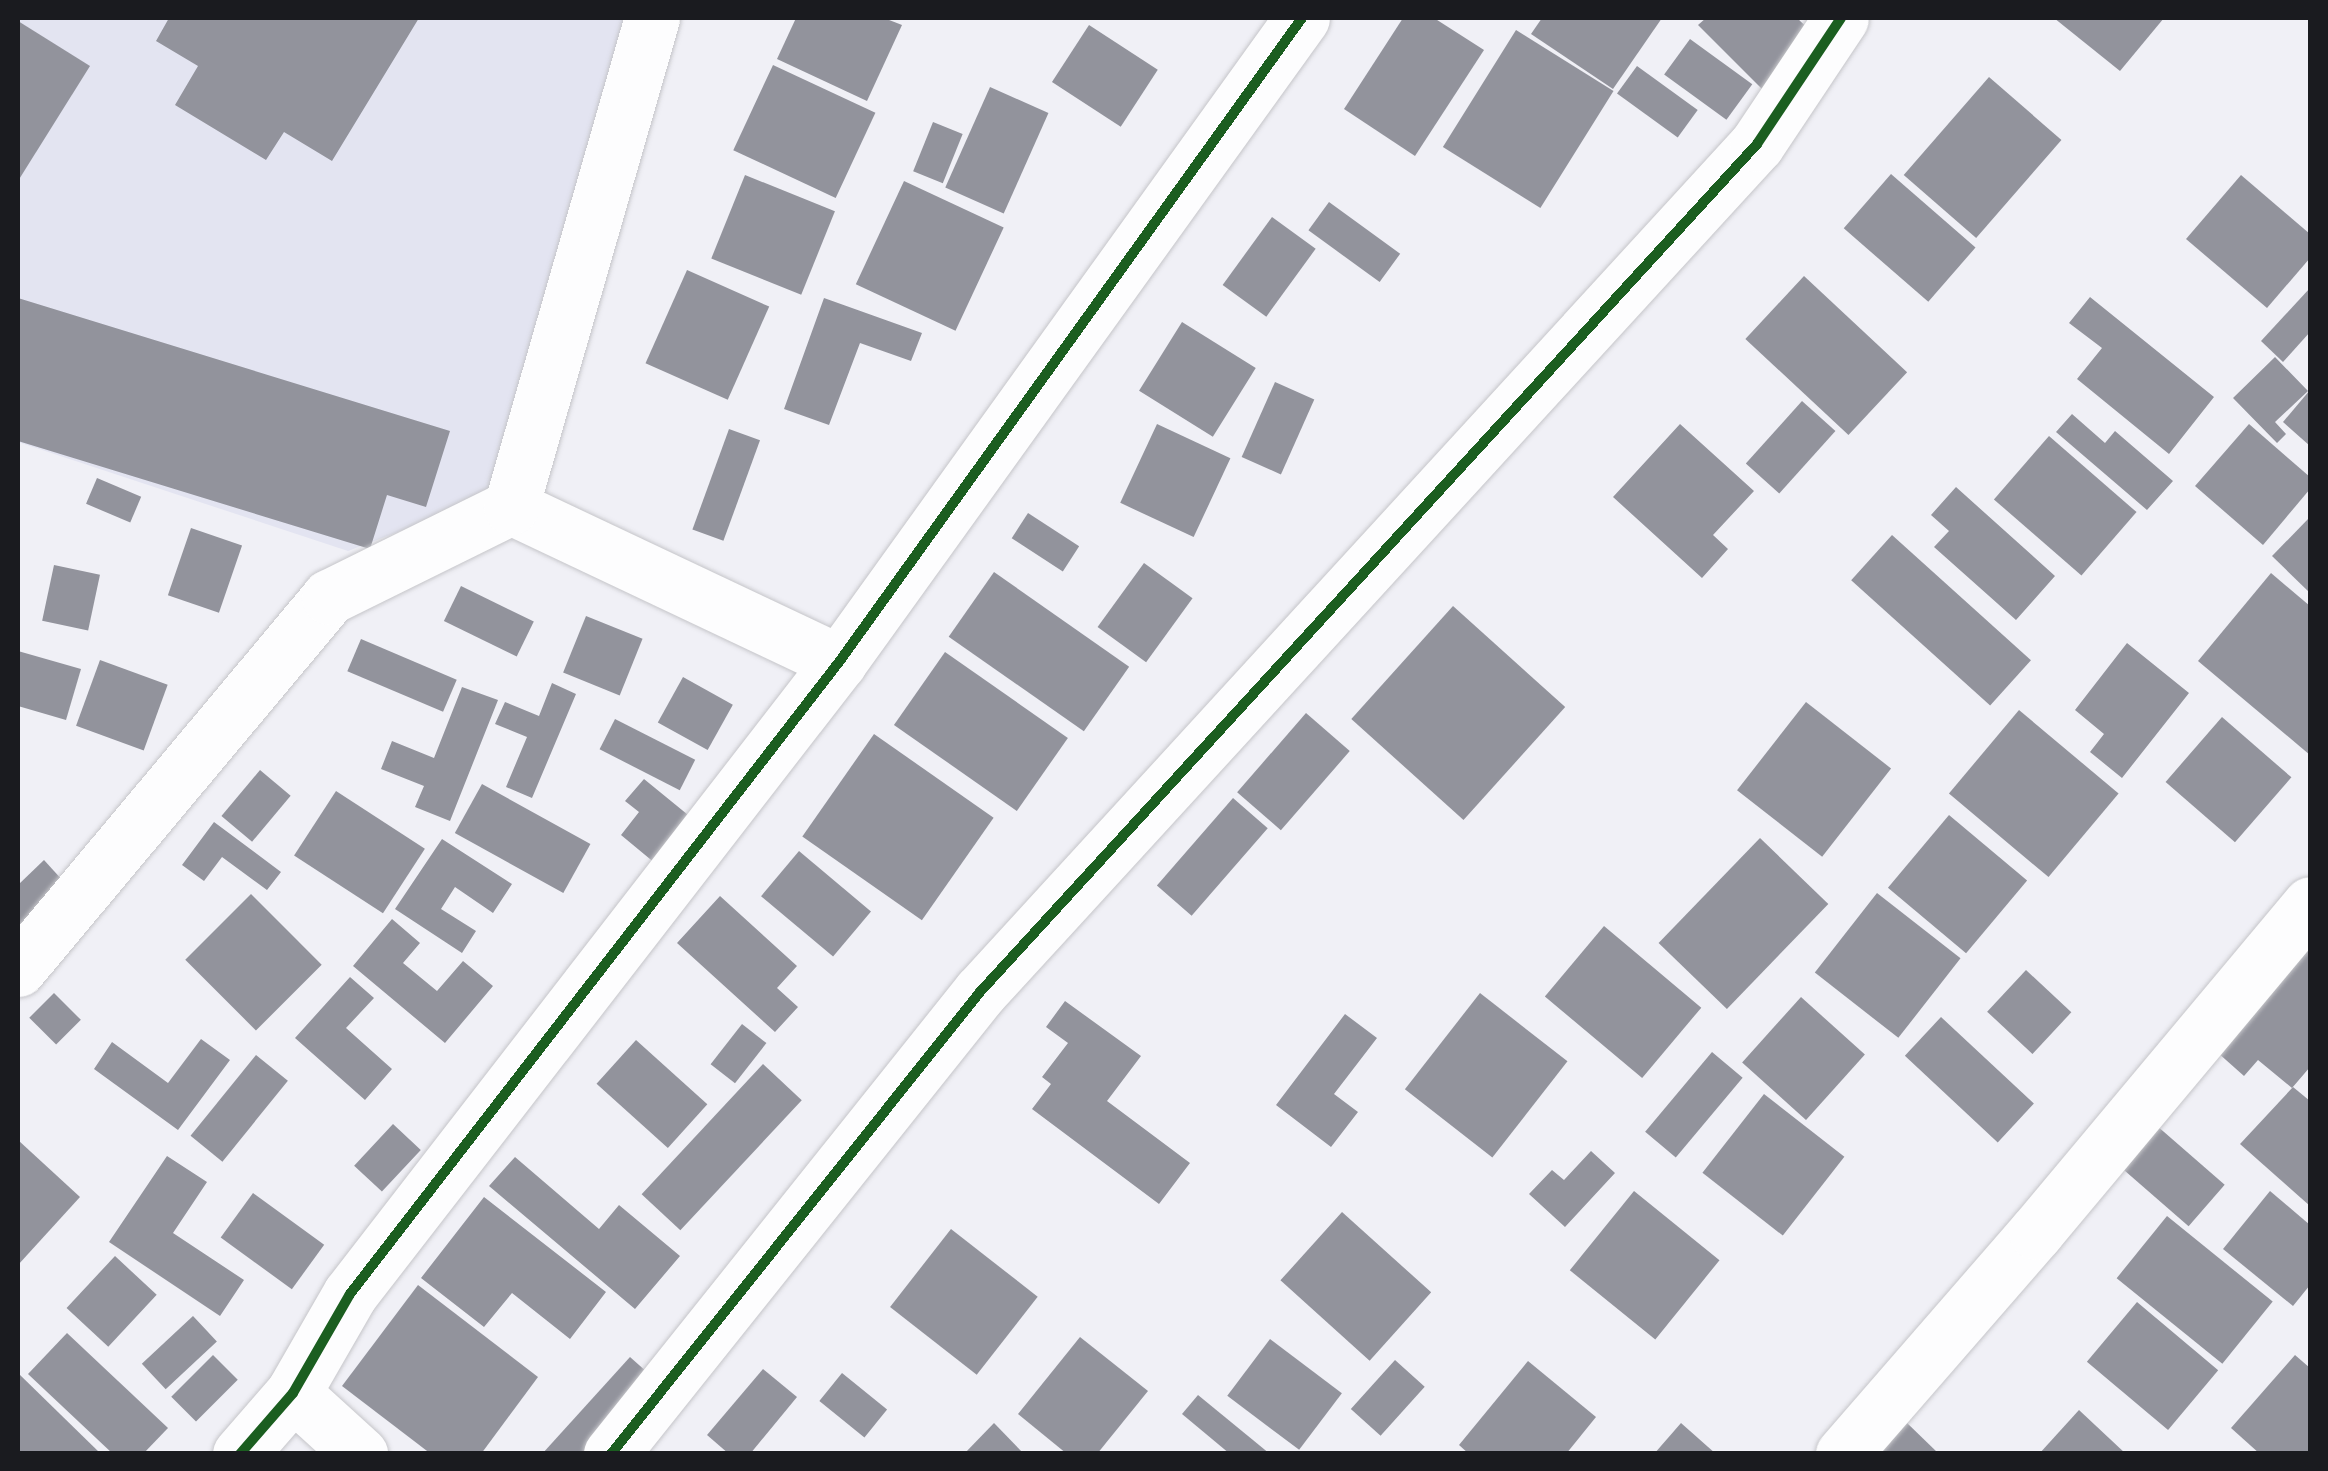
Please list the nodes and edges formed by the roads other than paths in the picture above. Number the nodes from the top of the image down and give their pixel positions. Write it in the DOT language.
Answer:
graph roads {
  1 [pos="652,18"];
  2 [pos="1302,18"];
  3 [pos="1840,18"];
  4 [pos="511,507"];
  5 [pos="839,662"];
  6 [pos="2310,904"];
  7 [pos="18,968"];
  8 [pos="293,1393"];
  9 [pos="240,1454"];
  10 [pos="360,1454"];
  11 [pos="611,1454"];
  12 [pos="1842,1454"];
  1 -- 4 [label="street"];
  2 -- 5 [label="street"];
  3 -- 11 [label="street"];
  4 -- 5 [label="street"];
  4 -- 7 [label="street"];
  5 -- 8 [label="street"];
  6 -- 12 [label="street"];
  8 -- 9 [label="street"];
  8 -- 10 [label="street"];
}
